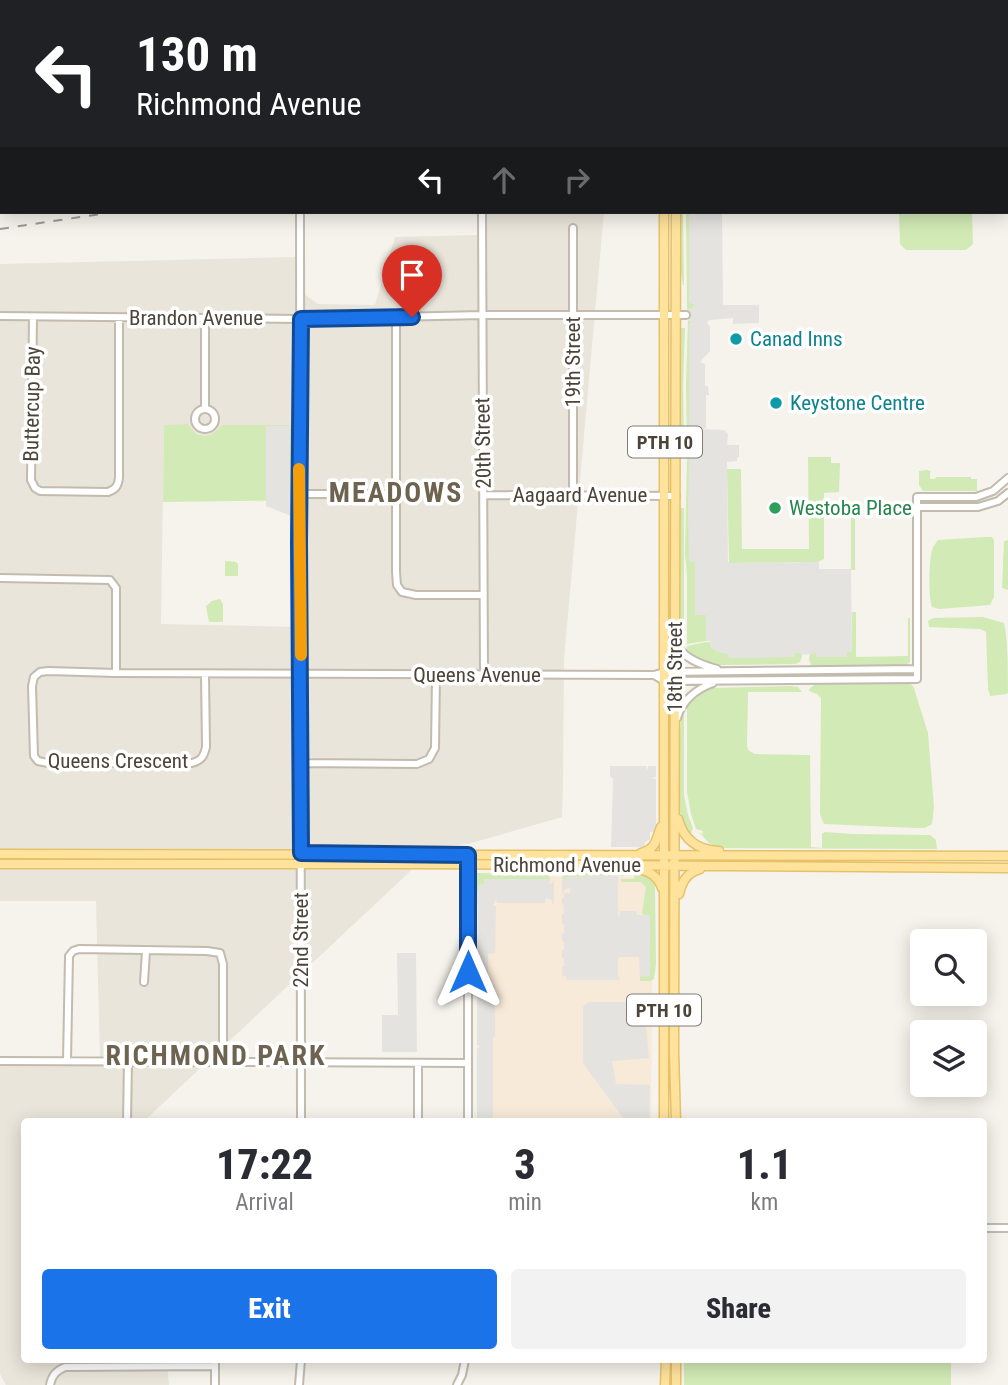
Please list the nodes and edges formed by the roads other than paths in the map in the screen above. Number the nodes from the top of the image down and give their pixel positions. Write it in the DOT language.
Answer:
graph roads {
  1 [pos="300,214"];
  2 [pos="482,214"];
  3 [pos="664,214"];
  4 [pos="676,214"];
  5 [pos="573,228"];
  6 [pos="483,315"];
  7 [pos="573,315"];
  8 [pos="676,315"];
  9 [pos="686,315"];
  10 [pos="0,316"];
  11 [pos="665,316"];
  12 [pos="33,317"];
  13 [pos="396,317"];
  14 [pos="119,318"];
  15 [pos="205,319"];
  16 [pos="301,319"];
  17 [pos="205,409"];
  18 [pos="1008,478"];
  19 [pos="1008,493"];
  20 [pos="299,494"];
  21 [pos="396,494"];
  22 [pos="484,495"];
  23 [pos="573,495"];
  24 [pos="665,496"];
  25 [pos="676,496"];
  26 [pos="917,508"];
  27 [pos="0,578"];
  28 [pos="483,595"];
  29 [pos="676,637"];
  30 [pos="917,669"];
  31 [pos="726,671"];
  32 [pos="116,673"];
  33 [pos="205,674"];
  34 [pos="301,674"];
  35 [pos="436,675"];
  36 [pos="484,675"];
  37 [pos="664,676"];
  38 [pos="675,676"];
  39 [pos="727,680"];
  40 [pos="675,730"];
  41 [pos="301,763"];
  42 [pos="676,805"];
  43 [pos="664,814"];
  44 [pos="301,853"];
  45 [pos="0,854"];
  46 [pos="468,855"];
  47 [pos="629,855"];
  48 [pos="664,855"];
  49 [pos="676,855"];
  50 [pos="770,856"];
  51 [pos="942,856"];
  52 [pos="1008,856"];
  53 [pos="301,863"];
  54 [pos="0,864"];
  55 [pos="468,864"];
  56 [pos="615,866"];
  57 [pos="664,866"];
  58 [pos="676,866"];
  59 [pos="719,866"];
  60 [pos="942,867"];
  61 [pos="1008,868"];
  62 [pos="664,899"];
  63 [pos="675,918"];
  64 [pos="146,951"];
  65 [pos="144,982"];
  66 [pos="0,1061"];
  67 [pos="67,1061"];
  68 [pos="128,1061"];
  69 [pos="223,1062"];
  70 [pos="301,1063"];
  71 [pos="418,1063"];
  72 [pos="468,1063"];
  73 [pos="127,1118"];
  74 [pos="301,1118"];
  75 [pos="418,1118"];
  76 [pos="468,1118"];
  77 [pos="664,1118"];
  78 [pos="676,1118"];
  79 [pos="987,1228"];
  80 [pos="1008,1228"];
  81 [pos="215,1363"];
  82 [pos="301,1363"];
  83 [pos="464,1363"];
  84 [pos="666,1363"];
  85 [pos="676,1363"];
  86 [pos="50,1385"];
  87 [pos="215,1385"];
  88 [pos="299,1385"];
  89 [pos="457,1385"];
  90 [pos="665,1385"];
  91 [pos="676,1385"];
  1 -- 16 [label="street, 22nd Street"];
  2 -- 6 [label="street, 20th Street"];
  3 -- 11 [label="main road, 18th Street / PTH 10"];
  4 -- 8 [label="main road, 18th Street / PTH 10"];
  5 -- 7 [label="street, 19th Street"];
  6 -- 7 [label="street, Brandon Avenue"];
  6 -- 13 [label="street, Brandon Avenue"];
  6 -- 22 [label="street, 20th Street"];
  7 -- 11 [label="street, Brandon Avenue"];
  7 -- 23 [label="street, 19th Street"];
  8 -- 9 [label="street, Brandon Avenue"];
  8 -- 11 [label="street, Brandon Avenue"];
  8 -- 25 [label="main road, 18th Street / PTH 10"];
  10 -- 12 [label="street, Brandon Avenue"];
  11 -- 24 [label="main road, 18th Street / PTH 10"];
  12 -- 14 [label="street, Brandon Avenue"];
  12 -- 14 [label="street, Buttercup Bay"];
  13 -- 16 [label="street, Brandon Avenue"];
  13 -- 21 [label="street"];
  14 -- 15 [label="street, Brandon Avenue"];
  15 -- 16 [label="street, Brandon Avenue"];
  15 -- 17 [label="street"];
  16 -- 20 [label="street, 22nd Street"];
  18 -- 26 [label="street"];
  19 -- 26 [label="street"];
  20 -- 21 [label="street"];
  20 -- 34 [label="street, 22nd Street"];
  21 -- 28 [label="street"];
  22 -- 23 [label="street, Aagaard Avenue"];
  22 -- 28 [label="street, 20th Street"];
  23 -- 24 [label="street, Aagaard Avenue"];
  24 -- 25 [label="street, Aagaard Avenue"];
  24 -- 37 [label="main road, 18th Street / PTH 10"];
  25 -- 29 [label="main road, 18th Street / PTH 10"];
  26 -- 30 [label="street"];
  27 -- 32 [label="street"];
  28 -- 36 [label="street, 20th Street"];
  29 -- 31 [label="street"];
  29 -- 38 [label="main road, 18th Street / PTH 10"];
  30 -- 31 [label="street"];
  30 -- 39 [label="street"];
  31 -- 38 [label="street"];
  32 -- 33 [label="street, Queens Crescent"];
  32 -- 33 [label="street, Queens Crescent"];
  33 -- 34 [label="street, Queens Crescent"];
  34 -- 35 [label="street, Queens Avenue"];
  34 -- 41 [label="street, 22nd Street"];
  35 -- 36 [label="street, Queens Avenue"];
  35 -- 41 [label="street"];
  36 -- 37 [label="street, Queens Avenue"];
  37 -- 38 [label="street, Queens Avenue"];
  37 -- 43 [label="main road, 18th Street / PTH 10"];
  38 -- 39 [label="street"];
  38 -- 40 [label="main road, 18th Street / PTH 10"];
  39 -- 40 [label="street"];
  40 -- 42 [label="main road, 18th Street / PTH 10"];
  41 -- 44 [label="street, 22nd Street"];
  42 -- 49 [label="main road, 18th Street / PTH 10"];
  42 -- 50 [label="main road"];
  43 -- 47 [label="main road"];
  43 -- 48 [label="main road, 18th Street / PTH 10"];
  44 -- 45 [label="main road, Richmond Avenue"];
  44 -- 46 [label="main road, Richmond Avenue"];
  44 -- 53 [label="street, 22nd Street"];
  46 -- 47 [label="main road, Richmond Avenue"];
  46 -- 55 [label="street"];
  47 -- 48 [label="main road, Richmond Avenue"];
  48 -- 49 [label="main road, Richmond Avenue"];
  48 -- 57 [label="main road, 18th Street / PTH 10"];
  49 -- 50 [label="main road, Richmond Avenue"];
  49 -- 58 [label="main road, 18th Street / PTH 10"];
  50 -- 51 [label="main road, Richmond Avenue"];
  51 -- 52 [label="main road, Richmond Avenue"];
  51 -- 60 [label="street"];
  53 -- 54 [label="main road, Richmond Avenue"];
  53 -- 55 [label="main road, Richmond Avenue"];
  53 -- 70 [label="street, 22nd Street"];
  55 -- 56 [label="main road, Richmond Avenue"];
  55 -- 72 [label="street"];
  56 -- 57 [label="main road, Richmond Avenue"];
  56 -- 62 [label="main road"];
  57 -- 58 [label="main road, Richmond Avenue"];
  57 -- 62 [label="main road, 18th Street / PTH 10"];
  58 -- 59 [label="main road, Richmond Avenue"];
  58 -- 63 [label="main road, 18th Street / PTH 10"];
  59 -- 60 [label="main road, Richmond Avenue"];
  59 -- 63 [label="main road"];
  60 -- 61 [label="main road, Richmond Avenue"];
  62 -- 77 [label="main road, 18th Street / PTH 10"];
  63 -- 78 [label="main road, 18th Street / PTH 10"];
  64 -- 65 [label="street"];
  64 -- 67 [label="street"];
  64 -- 69 [label="street"];
  66 -- 67 [label="street"];
  67 -- 68 [label="street"];
  68 -- 69 [label="street"];
  68 -- 73 [label="street"];
  69 -- 70 [label="street"];
  70 -- 71 [label="street"];
  70 -- 74 [label="street, 22nd Street"];
  71 -- 72 [label="street"];
  71 -- 75 [label="street"];
  72 -- 76 [label="street"];
  79 -- 80 [label="street"];
  81 -- 86 [label="street"];
  81 -- 87 [label="street"];
  82 -- 88 [label="street"];
  83 -- 89 [label="street"];
  84 -- 90 [label="main road"];
  85 -- 91 [label="main road"];
}
